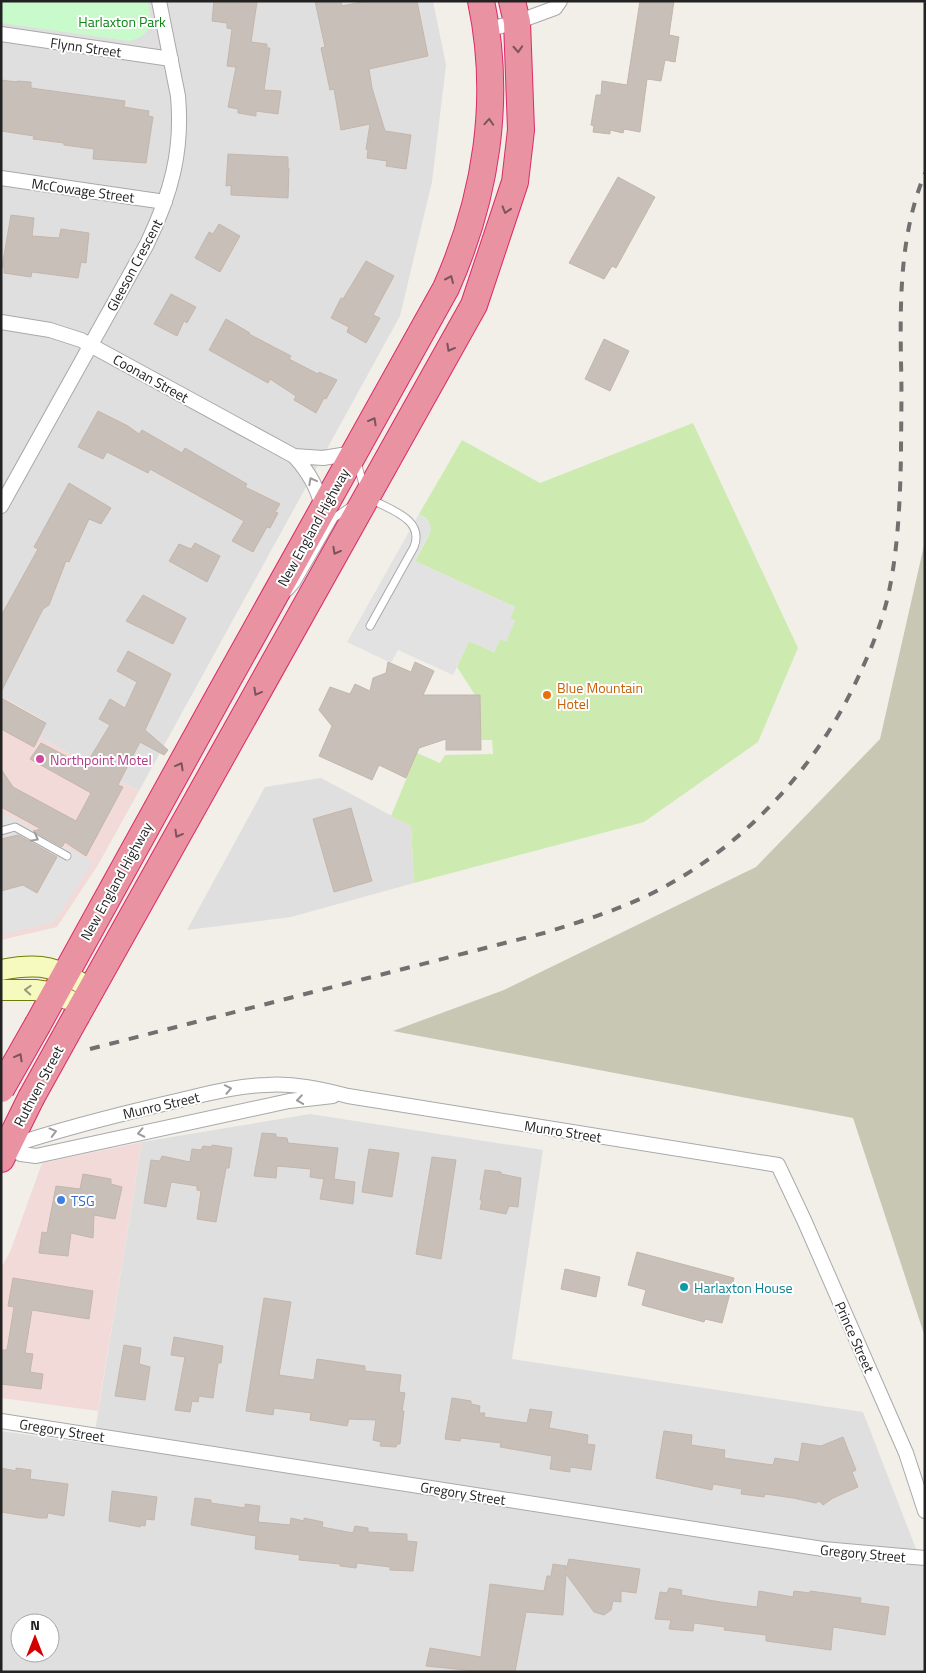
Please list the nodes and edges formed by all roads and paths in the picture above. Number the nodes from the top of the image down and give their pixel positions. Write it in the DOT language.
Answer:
graph roads {
  1 [pos="159,1"];
  2 [pos="481,1"];
  3 [pos="560,1"];
  4 [pos="514,12"];
  5 [pos="486,30"];
  6 [pos="1,34"];
  7 [pos="171,59"];
  8 [pos="1,178"];
  9 [pos="165,202"];
  10 [pos="1,322"];
  11 [pos="90,345"];
  12 [pos="354,453"];
  13 [pos="390,454"];
  14 [pos="294,456"];
  15 [pos="367,496"];
  16 [pos="1,506"];
  17 [pos="322,511"];
  18 [pos="263,616"];
  19 [pos="370,626"];
  20 [pos="1,831"];
  21 [pos="67,856"];
  22 [pos="1,970"];
  23 [pos="61,983"];
  24 [pos="1,990"];
  25 [pos="83,1003"];
  26 [pos="1,1089"];
  27 [pos="348,1096"];
  28 [pos="3,1150"];
  29 [pos="778,1166"];
  30 [pos="1,1421"];
  31 [pos="925,1511"];
  32 [pos="925,1558"];
  1 -- 7 [label="street, Gleeson Crescent"];
  2 -- 5 [label="highway, New England Highway"];
  3 -- 4 [label="street"];
  4 -- 5 [label="street"];
  4 -- 13 [label="highway, one-way"];
  12 -- 5 [label="highway, New England Highway, one-way"];
  6 -- 7 [label="street, Flynn Street"];
  7 -- 9 [label="street, Gleeson Crescent"];
  8 -- 9 [label="street, McCowage Street"];
  9 -- 11 [label="street, Gleeson Crescent"];
  10 -- 11 [label="street, Coonan Street"];
  11 -- 14 [label="street, Coonan Street"];
  11 -- 16 [label="street, Gleeson Crescent"];
  12 -- 13 [label="highway"];
  12 -- 14 [label="street, Coonan Street"];
  12 -- 15 [label="lane"];
  12 -- 17 [label="highway, New England Highway"];
  13 -- 15 [label="highway"];
  17 -- 14 [label="street, Coonan Street, one-way"];
  15 -- 18 [label="lane"];
  15 -- 19 [label="lane"];
  15 -- 25 [label="highway, one-way"];
  17 -- 18 [label="highway, New England Highway"];
  23 -- 18 [label="highway, New England Highway, one-way"];
  20 -- 21 [label="lane, one-way"];
  22 -- 23 [label="main road"];
  23 -- 24 [label="main road, one-way"];
  23 -- 25 [label="main road"];
  26 -- 23 [label="highway, New England Highway, one-way, bridge"];
  25 -- 28 [label="highway, Ruthven Street, bridge"];
  27 -- 28 [label="street, Munro Street, one-way"];
  28 -- 27 [label="street, Munro Street, one-way"];
  27 -- 29 [label="street, Munro Street"];
  29 -- 31 [label="street, Prince Street"];
  30 -- 32 [label="street, Gregory Street"];
}
